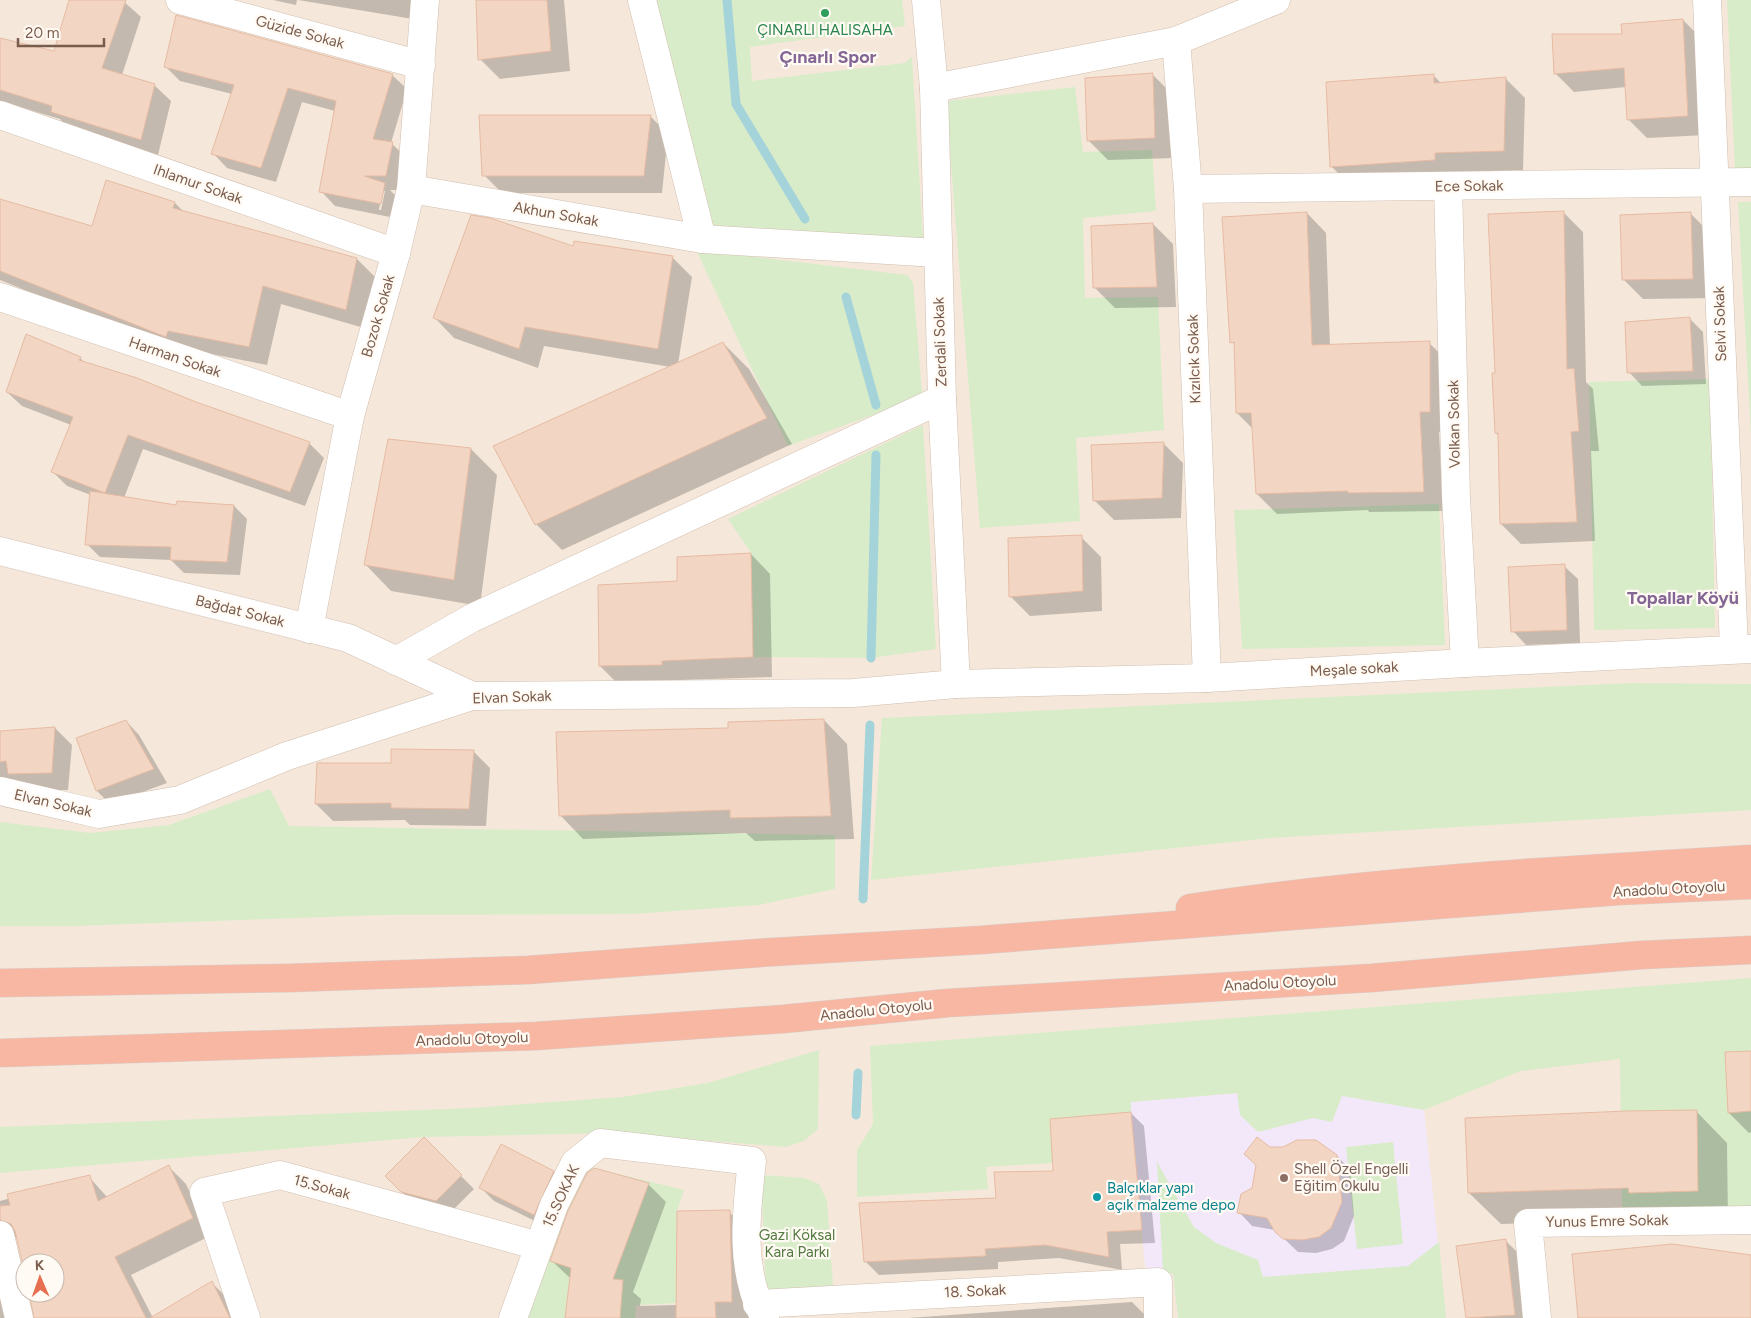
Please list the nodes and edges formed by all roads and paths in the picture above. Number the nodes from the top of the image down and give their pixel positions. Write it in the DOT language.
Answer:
graph roads {
  1 [pos="180,0"];
  2 [pos="425,0"];
  3 [pos="642,0"];
  4 [pos="926,0"];
  5 [pos="1276,0"];
  6 [pos="1708,0"];
  7 [pos="1176,40"];
  8 [pos="421,65"];
  9 [pos="934,88"];
  10 [pos="0,115"];
  11 [pos="1714,182"];
  12 [pos="1751,182"];
  13 [pos="1448,186"];
  14 [pos="411,189"];
  15 [pos="1188,189"];
  16 [pos="702,239"];
  17 [pos="396,253"];
  18 [pos="937,253"];
  19 [pos="0,297"];
  20 [pos="942,399"];
  21 [pos="350,416"];
  22 [pos="0,551"];
  23 [pos="309,629"];
  24 [pos="1742,649"];
  25 [pos="396,661"];
  26 [pos="1465,663"];
  27 [pos="1207,678"];
  28 [pos="956,684"];
  29 [pos="472,696"];
  30 [pos="0,791"];
  31 [pos="1751,859"];
  32 [pos="1751,885"];
  33 [pos="981,940"];
  34 [pos="1751,950"];
  35 [pos="0,982"];
  36 [pos="0,1053"];
  37 [pos="1751,1220"];
  38 [pos="0,1235"];
  39 [pos="539,1246"];
  40 [pos="761,1311"];
  41 [pos="19,1318"];
  42 [pos="246,1318"];
  43 [pos="513,1318"];
  44 [pos="1158,1318"];
  45 [pos="1537,1318"];
  1 -- 8 [label="street, Güzide Sokak"];
  2 -- 8 [label="street, Bozok Sokak"];
  3 -- 16 [label="street"];
  4 -- 9 [label="street, Zerdali Sokak"];
  5 -- 7 [label="street"];
  6 -- 11 [label="street, Selvi Sokak"];
  7 -- 9 [label="street"];
  7 -- 15 [label="street, Kızılcık Sokak"];
  8 -- 14 [label="street, Bozok Sokak"];
  9 -- 18 [label="street, Zerdali Sokak"];
  10 -- 17 [label="street, Ihlamur Sokak"];
  11 -- 12 [label="street, Ece Sokak"];
  11 -- 13 [label="street, Ece Sokak"];
  11 -- 24 [label="street, Selvi Sokak"];
  13 -- 15 [label="street, Ece Sokak"];
  13 -- 26 [label="street, Volkan Sokak"];
  14 -- 16 [label="street, Akhun Sokak"];
  14 -- 17 [label="street, Bozok Sokak"];
  15 -- 27 [label="street, Kızılcık Sokak"];
  16 -- 18 [label="street, Akhun Sokak"];
  17 -- 21 [label="street, Bozok Sokak"];
  18 -- 20 [label="street, Zerdali Sokak"];
  19 -- 21 [label="street, Harman Sokak"];
  20 -- 25 [label="street"];
  20 -- 28 [label="street, Zerdali Sokak"];
  21 -- 23 [label="street, Bozok Sokak"];
  22 -- 23 [label="street, Bağdat Sokak"];
  23 -- 25 [label="street, Bağdat Sokak"];
  24 -- 26 [label="street, Meşale sokak"];
  25 -- 29 [label="street, Bağdat Sokak"];
  26 -- 27 [label="street, Meşale sokak"];
  27 -- 28 [label="street, Meşale sokak"];
  28 -- 29 [label="street, Elvan Sokak"];
  29 -- 30 [label="street, Elvan Sokak"];
  31 -- 33 [label="highway"];
  32 -- 33 [label="highway, Anadolu Otoyolu"];
  33 -- 35 [label="highway, Anadolu Otoyolu"];
  34 -- 36 [label="highway, Anadolu Otoyolu"];
  37 -- 45 [label="street, Yunus Emre Sokak"];
  38 -- 41 [label="street"];
  39 -- 40 [label="street, 15.SOKAK"];
  39 -- 42 [label="street, 15.Sokak"];
  39 -- 43 [label="street, 15.SOKAK"];
  40 -- 44 [label="street, 18. Sokak"];
}
